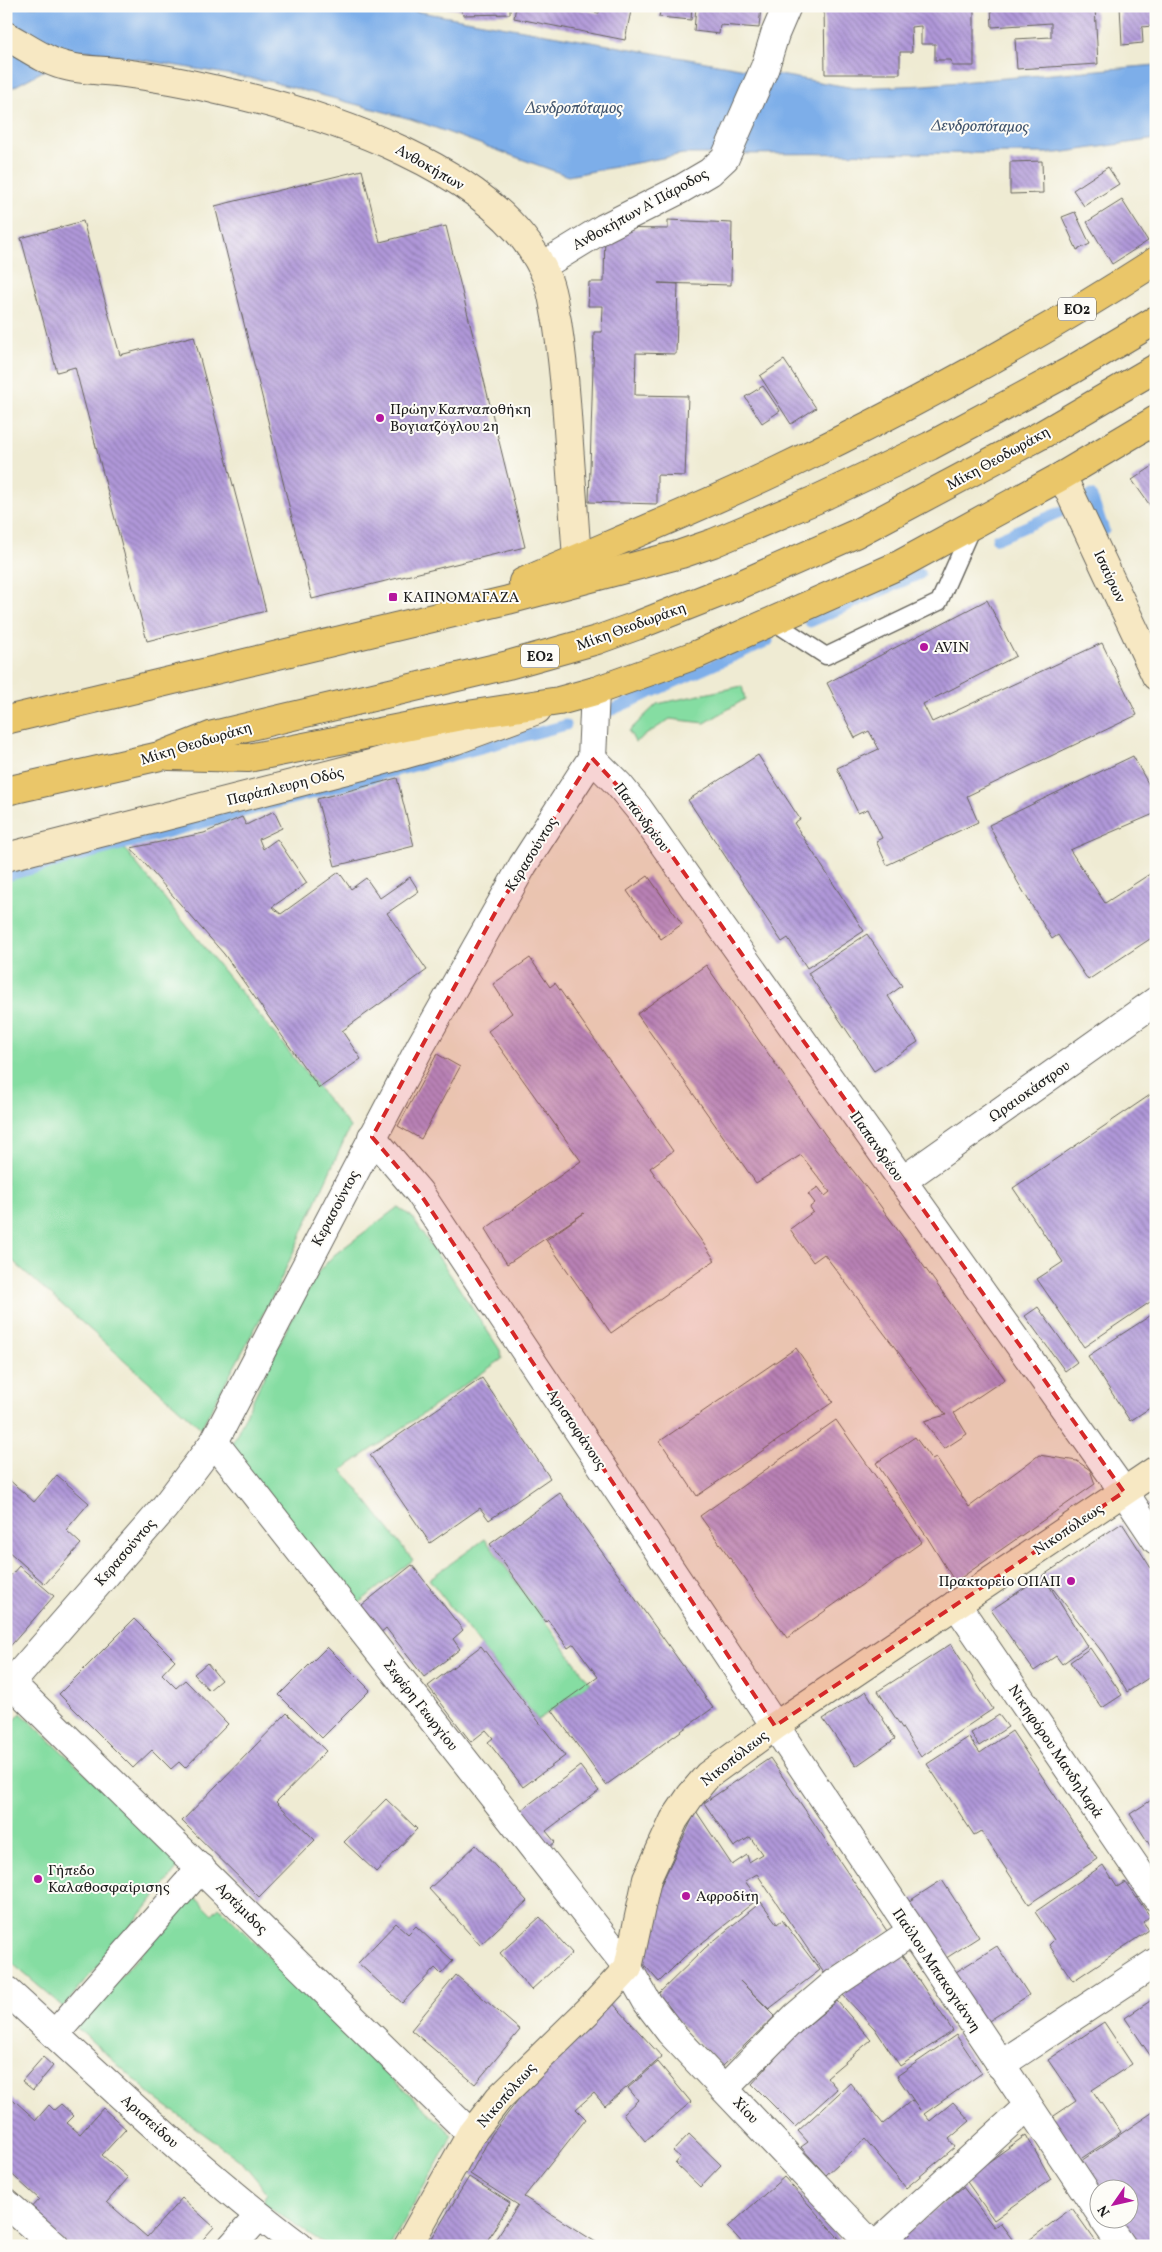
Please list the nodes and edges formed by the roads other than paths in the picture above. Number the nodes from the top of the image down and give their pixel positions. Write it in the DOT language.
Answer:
graph roads {
  1 [pos="787,6"];
  2 [pos="6,36"];
  3 [pos="1156,261"];
  4 [pos="542,266"];
  5 [pos="1156,320"];
  6 [pos="1156,368"];
  7 [pos="1156,420"];
  8 [pos="1062,476"];
  9 [pos="972,527"];
  10 [pos="577,558"];
  11 [pos="453,613"];
  12 [pos="774,622"];
  13 [pos="1156,676"];
  14 [pos="595,691"];
  15 [pos="559,701"];
  16 [pos="6,720"];
  17 [pos="160,756"];
  18 [pos="592,758"];
  19 [pos="6,791"];
  20 [pos="6,856"];
  21 [pos="1156,1001"];
  22 [pos="372,1137"];
  23 [pos="902,1181"];
  24 [pos="214,1442"];
  25 [pos="1156,1470"];
  26 [pos="1124,1492"];
  27 [pos="1156,1540"];
  28 [pos="956,1604"];
  29 [pos="9,1686"];
  30 [pos="775,1726"];
  31 [pos="201,1868"];
  32 [pos="1156,1897"];
  33 [pos="911,1932"];
  34 [pos="1156,1962"];
  35 [pos="628,1968"];
  36 [pos="6,1990"];
  37 [pos="55,2034"];
  38 [pos="1000,2065"];
  39 [pos="725,2088"];
  40 [pos="1027,2107"];
  41 [pos="471,2134"];
  42 [pos="1090,2198"];
  43 [pos="6,2203"];
  44 [pos="259,2216"];
  45 [pos="1111,2230"];
  46 [pos="54,2246"];
  47 [pos="232,2246"];
  48 [pos="299,2246"];
  49 [pos="408,2246"];
  50 [pos="874,2246"];
  51 [pos="1122,2246"];
  1 -- 4 [label="street, Ανθοκήπων Α' Πάροδος"];
  2 -- 4 [label="street, Ανθοκήπων"];
  3 -- 10 [label="highway, ΕΟ2"];
  4 -- 10 [label="street, Ανθοκήπων"];
  5 -- 11 [label="highway, ΕΟ2"];
  6 -- 17 [label="highway, Μίκη Θεοδωράκη / ΕΟ2"];
  7 -- 8 [label="highway, ΕΟ2"];
  8 -- 9 [label="highway, ΕΟ2"];
  8 -- 13 [label="street, Ισαύρων"];
  9 -- 12 [label="highway, ΕΟ2"];
  9 -- 12 [label="lane"];
  10 -- 11 [label="highway, ΕΟ2"];
  11 -- 16 [label="highway, ΕΟ2"];
  12 -- 14 [label="highway, ΕΟ2"];
  14 -- 15 [label="highway, ΕΟ2"];
  14 -- 18 [label="street"];
  15 -- 17 [label="highway, ΕΟ2"];
  15 -- 20 [label="street, Παράπλευρη Οδός"];
  17 -- 19 [label="highway, Μίκη Θεοδωράκη / ΕΟ2"];
  18 -- 22 [label="street, Κερασούντος"];
  18 -- 23 [label="street, Παπανδρέου"];
  21 -- 23 [label="street, Ωραιοκάστρου"];
  22 -- 24 [label="street, Κερασούντος"];
  22 -- 30 [label="street, Αριστοφάνoυς"];
  23 -- 26 [label="street, Παπανδρέου"];
  24 -- 29 [label="street, Κερασούντος"];
  24 -- 35 [label="street, Σεφέρη Γεωργίου"];
  25 -- 26 [label="street, Νικοπόλεως"];
  26 -- 27 [label="street, Παπανδρέου"];
  26 -- 28 [label="street, Νικοπόλεως"];
  28 -- 30 [label="street, Νικοπόλεως"];
  28 -- 32 [label="street, Νικηφόρου Μανδηλαρά"];
  29 -- 31 [label="street, Αρτέμιδος"];
  30 -- 33 [label="street, Παύλου Μπακογιάννη"];
  30 -- 35 [label="street, Νικοπόλεως"];
  31 -- 37 [label="street"];
  31 -- 41 [label="street, Αρτέμιδος"];
  33 -- 38 [label="street, Παύλου Μπακογιάννη"];
  33 -- 39 [label="street"];
  34 -- 38 [label="street"];
  35 -- 39 [label="street, Χίου"];
  35 -- 41 [label="street, Νικοπόλεως"];
  36 -- 37 [label="street, Αριστείδου"];
  37 -- 44 [label="street, Αριστείδου"];
  38 -- 40 [label="street, Παύλου Μπακογιάννη"];
  39 -- 50 [label="street, Χίου"];
  40 -- 42 [label="street, Παύλου Μπακογιάννη"];
  40 -- 50 [label="street"];
  41 -- 49 [label="street, Νικοπόλεως"];
  43 -- 46 [label="street"];
  44 -- 47 [label="street"];
  44 -- 48 [label="street, Αριστείδου"];
  45 -- 51 [label="street"];
}
